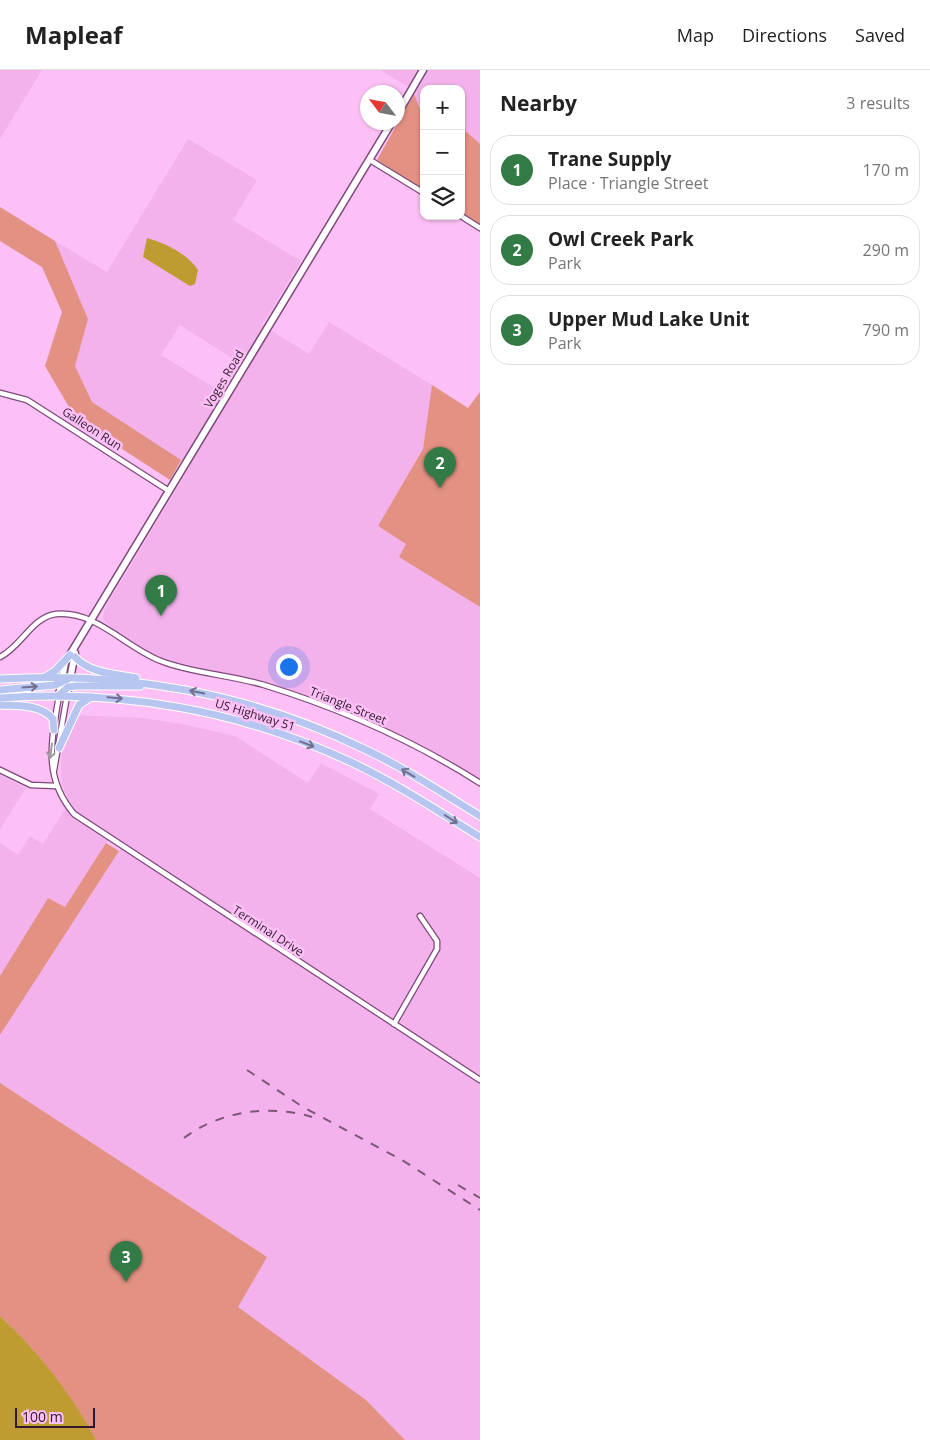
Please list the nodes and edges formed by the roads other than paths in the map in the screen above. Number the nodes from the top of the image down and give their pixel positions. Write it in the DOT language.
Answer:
graph roads {
  1 [pos="423,70"];
  2 [pos="405,101"];
  3 [pos="387,130"];
  4 [pos="370,160"];
  5 [pos="420,191"];
  6 [pos="465,219"];
  7 [pos="480,228"];
  8 [pos="0,393"];
  9 [pos="169,491"];
  10 [pos="91,621"];
  11 [pos="73,656"];
  12 [pos="0,657"];
  13 [pos="44,678"];
  14 [pos="69,678"];
  15 [pos="0,680"];
  16 [pos="61,680"];
  17 [pos="151,684"];
  18 [pos="160,686"];
  19 [pos="68,687"];
  20 [pos="0,690"];
  21 [pos="58,695"];
  22 [pos="67,696"];
  23 [pos="91,696"];
  24 [pos="0,698"];
  25 [pos="0,705"];
  26 [pos="54,730"];
  27 [pos="59,748"];
  28 [pos="0,770"];
  29 [pos="54,771"];
  30 [pos="480,783"];
  31 [pos="56,786"];
  32 [pos="480,816"];
  33 [pos="480,837"];
  34 [pos="420,916"];
  35 [pos="394,1024"];
  36 [pos="480,1080"];
  1 -- 2 [label="street"];
  3 -- 4 [label="street, Voges Road"];
  4 -- 5 [label="street"];
  4 -- 9 [label="street, Voges Road"];
  6 -- 7 [label="street"];
  8 -- 9 [label="street, Galleon Run"];
  9 -- 10 [label="street, Voges Road"];
  10 -- 11 [label="street, Voges Road"];
  10 -- 12 [label="street, Triangle Street"];
  10 -- 30 [label="street, Triangle Street"];
  11 -- 13 [label="main road"];
  11 -- 14 [label="street, Voges Road"];
  11 -- 16 [label="street, Voges Road"];
  11 -- 18 [label="main road"];
  13 -- 15 [label="main road"];
  13 -- 16 [label="main road"];
  14 -- 16 [label="main road, US Highway 51"];
  14 -- 17 [label="main road, US Highway 51"];
  14 -- 19 [label="street, Voges Road"];
  20 -- 16 [label="main road, one-way"];
  16 -- 21 [label="street, Voges Road"];
  17 -- 18 [label="main road, US Highway 51"];
  17 -- 19 [label="main road"];
  32 -- 18 [label="main road, US Highway 51, one-way"];
  19 -- 21 [label="main road"];
  19 -- 22 [label="street, Voges Road"];
  21 -- 22 [label="main road, US Highway 51"];
  21 -- 24 [label="main road, US Highway 51"];
  21 -- 26 [label="street, Terminal Drive"];
  22 -- 23 [label="main road, US Highway 51"];
  22 -- 27 [label="street, Terminal Drive"];
  23 -- 27 [label="main road"];
  23 -- 33 [label="main road, US Highway 51, one-way"];
  25 -- 26 [label="main road"];
  26 -- 29 [label="street, Terminal Drive, one-way"];
  27 -- 29 [label="street, Terminal Drive"];
  28 -- 31 [label="street"];
  29 -- 31 [label="street, Terminal Drive"];
  31 -- 35 [label="street, Terminal Drive"];
  34 -- 35 [label="street"];
  35 -- 36 [label="street, Terminal Drive"];
}
